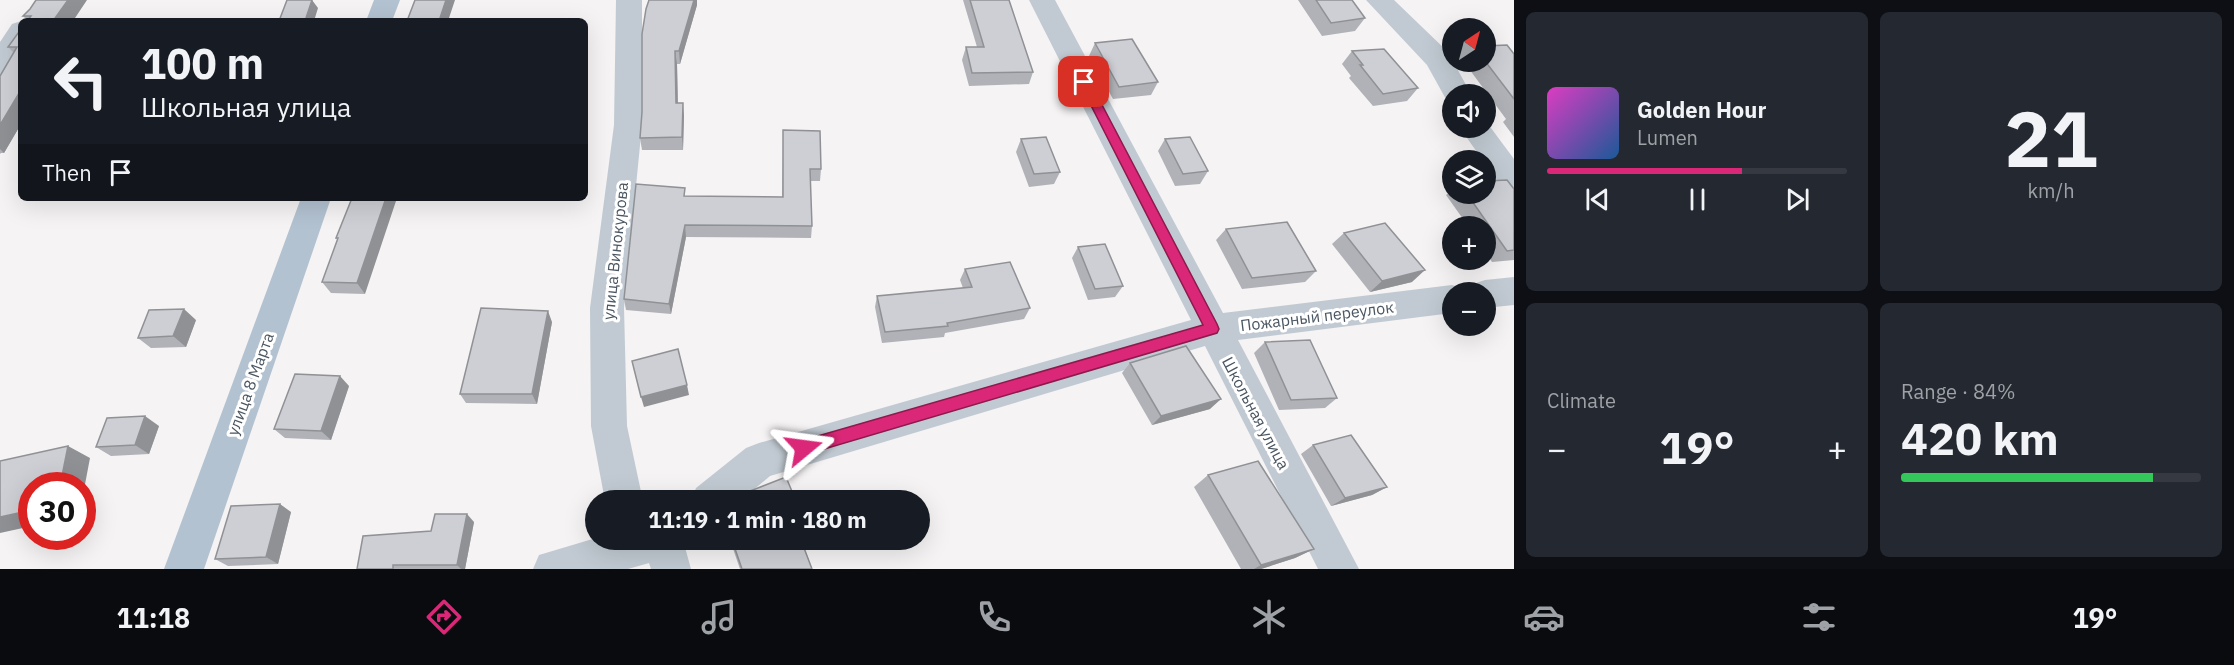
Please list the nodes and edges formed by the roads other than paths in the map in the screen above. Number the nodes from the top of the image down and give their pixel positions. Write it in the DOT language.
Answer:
graph roads {
  1 [pos="387,0"];
  2 [pos="629,0"];
  3 [pos="1042,0"];
  4 [pos="1379,0"];
  5 [pos="380,18"];
  6 [pos="18,35"];
  7 [pos="0,64"];
  8 [pos="1452,84"];
  9 [pos="1482,138"];
  10 [pos="1514,181"];
  11 [pos="315,201"];
  12 [pos="1514,291"];
  13 [pos="1496,293"];
  14 [pos="1442,300"];
  15 [pos="1212,329"];
  16 [pos="622,490"];
  17 [pos="723,490"];
  18 [pos="625,550"];
  19 [pos="666,550"];
  20 [pos="184,569"];
  21 [pos="553,569"];
  22 [pos="671,569"];
  23 [pos="1339,569"];
  1 -- 5 [label="main road"];
  2 -- 16 [label="street, улица Винокурова"];
  3 -- 15 [label="street, Школьная улица"];
  4 -- 8 [label="street"];
  6 -- 7 [label="street"];
  9 -- 10 [label="street"];
  11 -- 20 [label="main road, улица 8 Марта"];
  12 -- 13 [label="street"];
  14 -- 15 [label="street, Пожарный переулок"];
  15 -- 17 [label="street, Пожарный переулок"];
  15 -- 23 [label="street, Школьная улица"];
  18 -- 21 [label="street"];
  19 -- 22 [label="street"];
}
